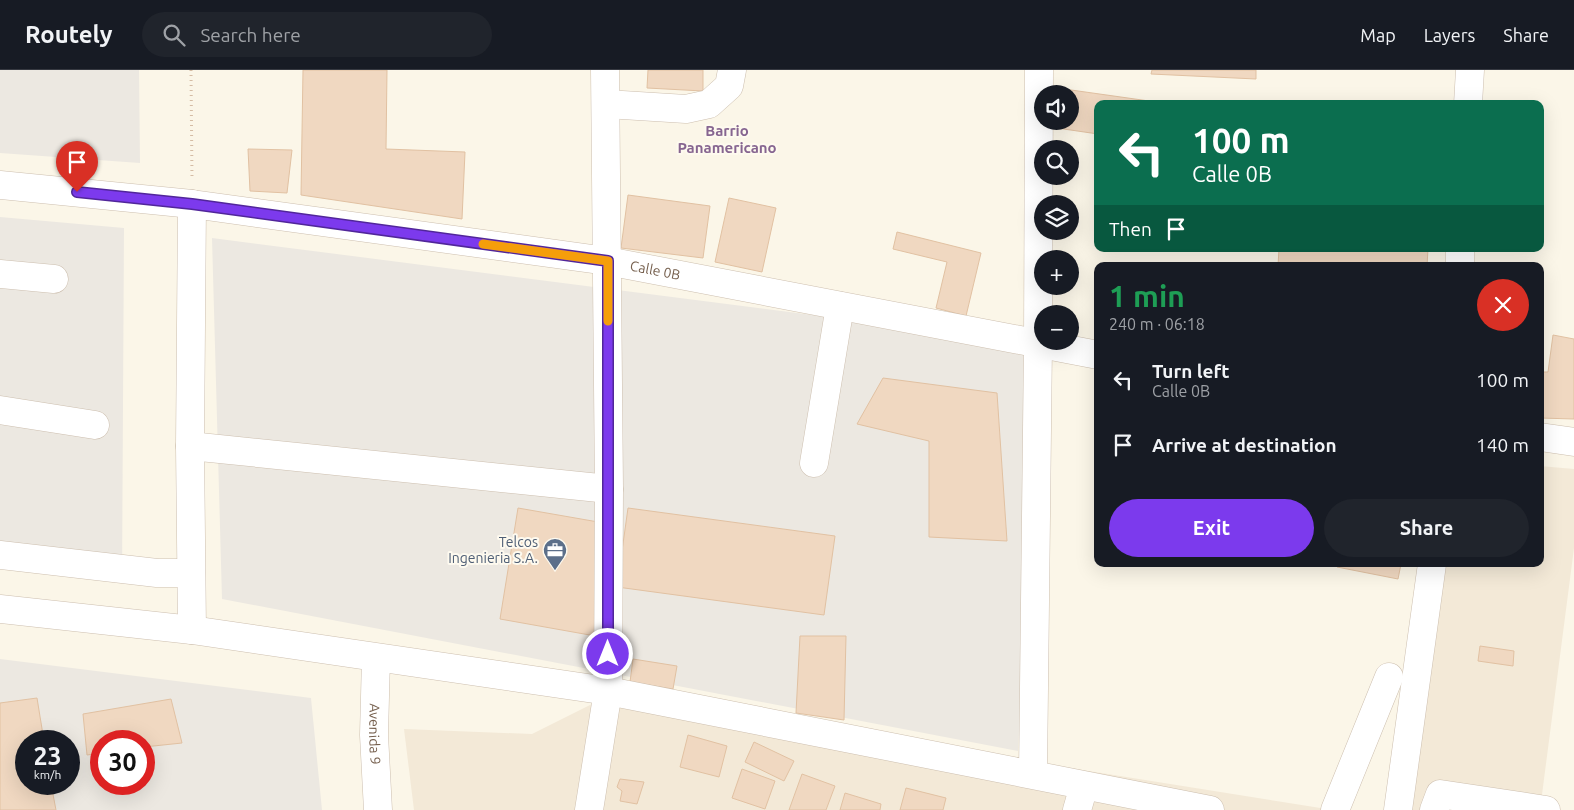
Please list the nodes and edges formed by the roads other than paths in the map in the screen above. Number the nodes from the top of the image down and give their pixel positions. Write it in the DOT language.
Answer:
graph roads {
  1 [pos="606,70"];
  2 [pos="732,70"];
  3 [pos="1039,70"];
  4 [pos="1470,70"];
  5 [pos="1468,100"];
  6 [pos="606,104"];
  7 [pos="0,184"];
  8 [pos="192,204"];
  9 [pos="608,261"];
  10 [pos="0,274"];
  11 [pos="54,279"];
  12 [pos="1038,305"];
  13 [pos="840,306"];
  14 [pos="1034,343"];
  15 [pos="1038,350"];
  16 [pos="1071,350"];
  17 [pos="1094,354"];
  18 [pos="0,410"];
  19 [pos="95,425"];
  20 [pos="1544,438"];
  21 [pos="1574,442"];
  22 [pos="190,446"];
  23 [pos="814,463"];
  24 [pos="609,488"];
  25 [pos="0,555"];
  26 [pos="1432,567"];
  27 [pos="191,573"];
  28 [pos="0,609"];
  29 [pos="192,630"];
  30 [pos="376,658"];
  31 [pos="1389,677"];
  32 [pos="608,691"];
  33 [pos="1033,774"];
  34 [pos="1080,798"];
  35 [pos="1437,802"];
  36 [pos="1204,809"];
  37 [pos="378,810"];
  38 [pos="589,810"];
  39 [pos="1335,810"];
  40 [pos="1398,810"];
  41 [pos="1546,810"];
  1 -- 6 [label="street"];
  2 -- 6 [label="street"];
  3 -- 12 [label="street"];
  4 -- 5 [label="street"];
  6 -- 9 [label="street"];
  7 -- 8 [label="street, Calle 0B"];
  8 -- 9 [label="street, Calle 0B"];
  8 -- 22 [label="street"];
  9 -- 13 [label="street, Calle 0B"];
  9 -- 24 [label="street"];
  10 -- 11 [label="street"];
  13 -- 14 [label="street, Calle 0B"];
  13 -- 23 [label="street"];
  15 -- 33 [label="street"];
  16 -- 17 [label="street, Calle 0B"];
  18 -- 19 [label="street"];
  20 -- 21 [label="street"];
  22 -- 24 [label="street"];
  22 -- 27 [label="street"];
  24 -- 32 [label="street"];
  25 -- 27 [label="street"];
  26 -- 40 [label="street"];
  27 -- 29 [label="street"];
  28 -- 29 [label="street"];
  29 -- 30 [label="street"];
  30 -- 32 [label="street"];
  30 -- 37 [label="street, Avenida 9"];
  31 -- 39 [label="street"];
  32 -- 33 [label="street"];
  32 -- 38 [label="street"];
  33 -- 34 [label="street"];
  34 -- 36 [label="street"];
  35 -- 41 [label="street"];
}
